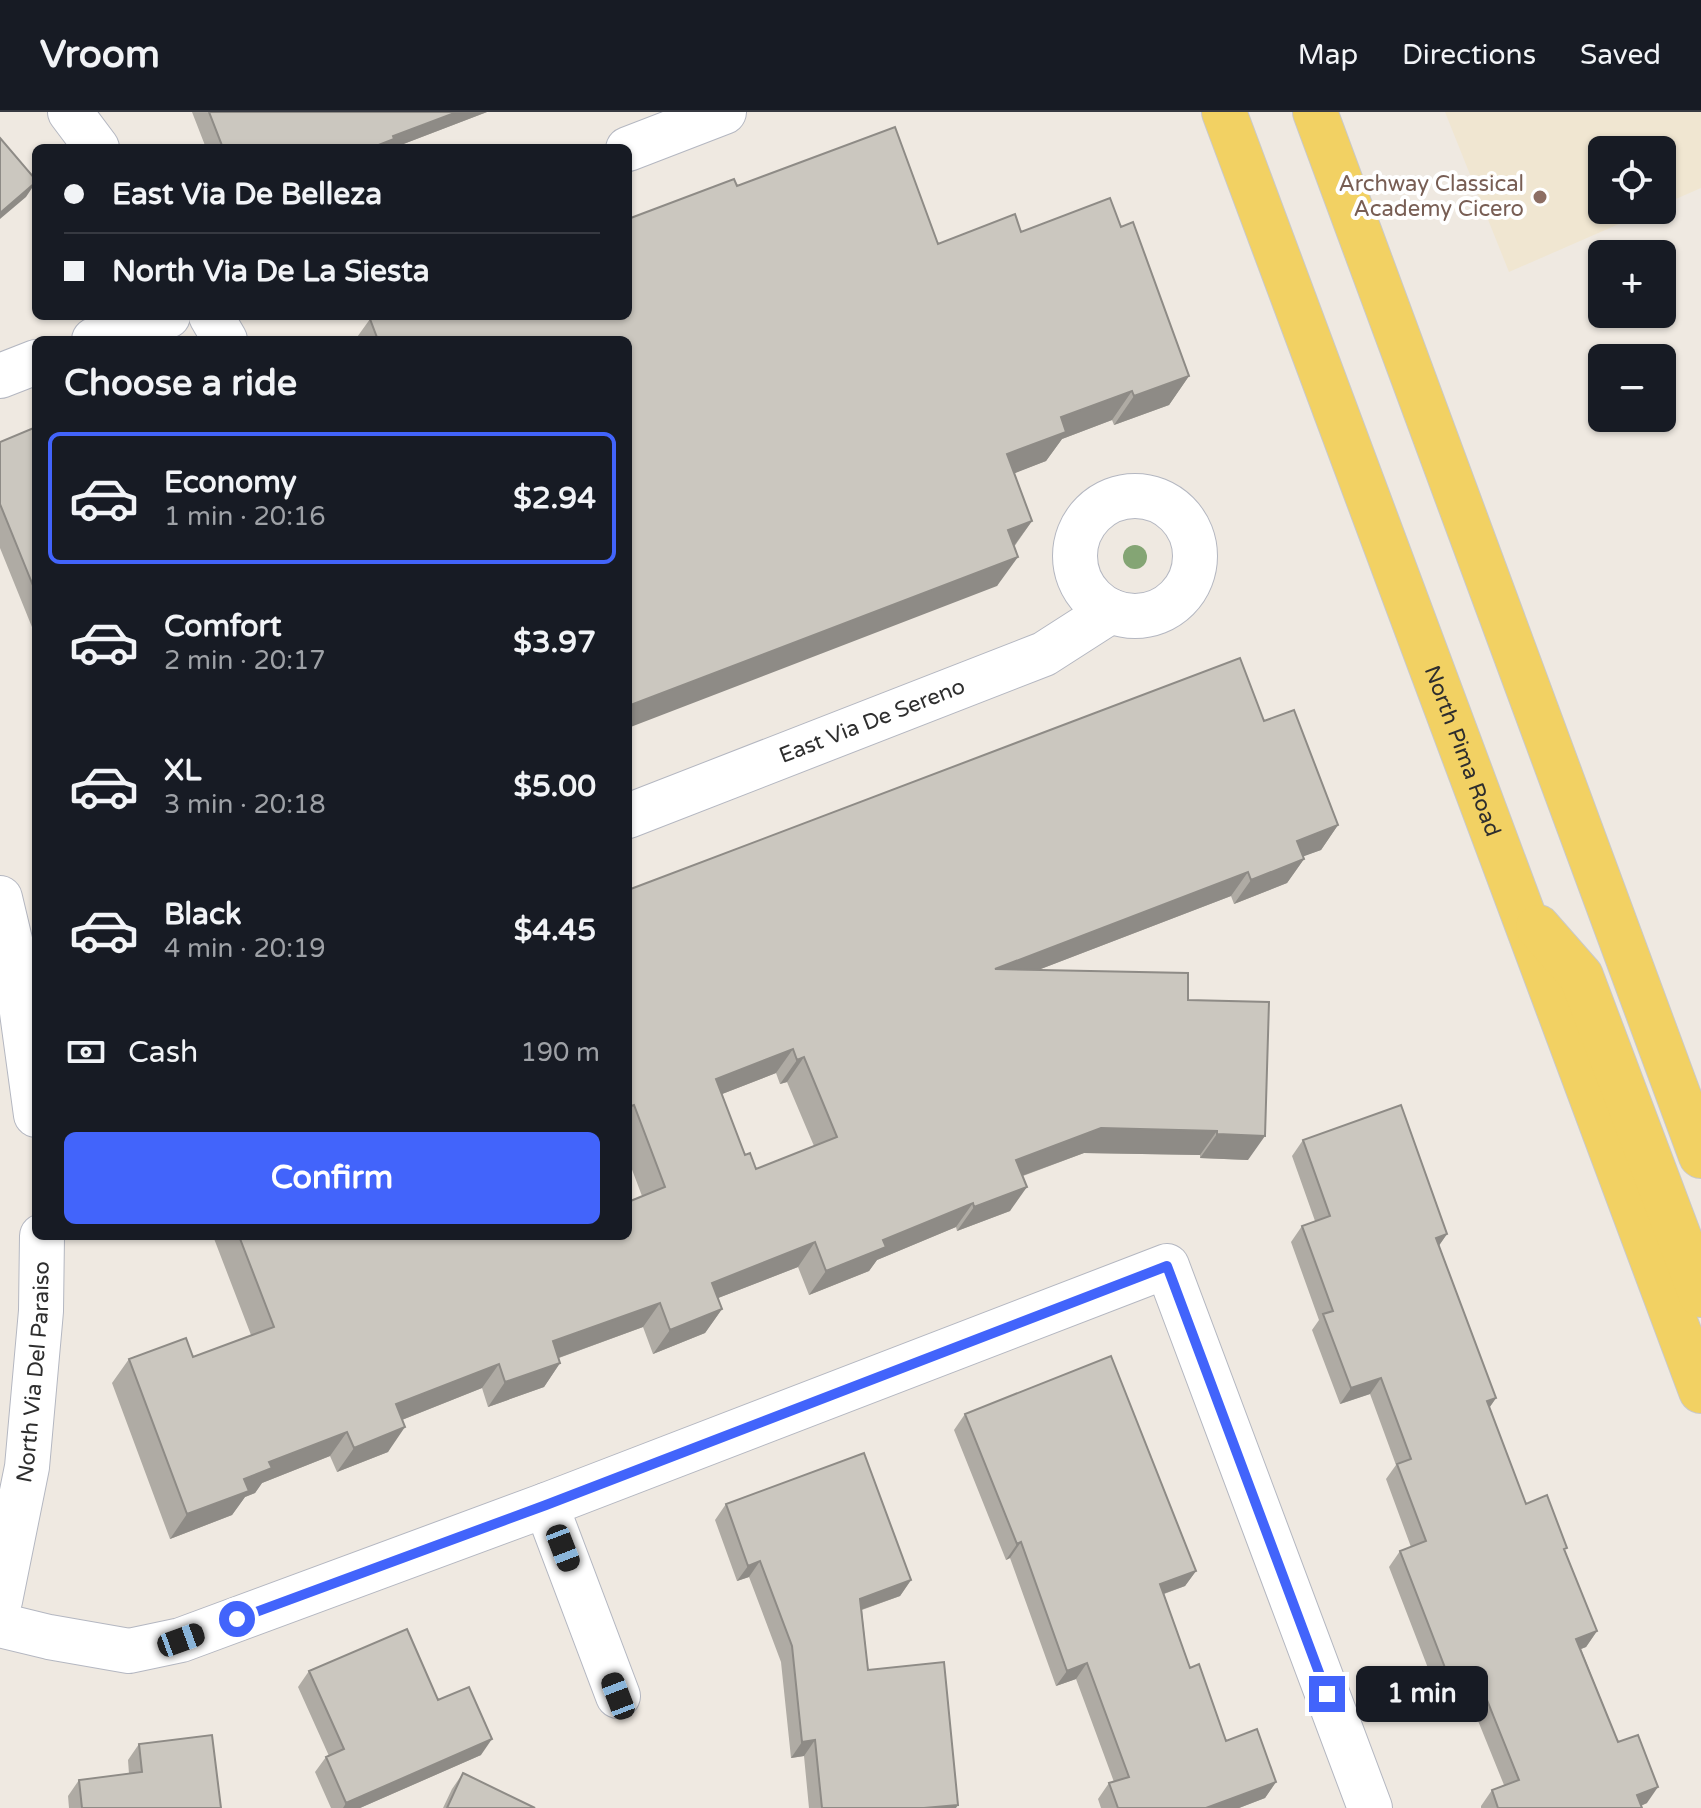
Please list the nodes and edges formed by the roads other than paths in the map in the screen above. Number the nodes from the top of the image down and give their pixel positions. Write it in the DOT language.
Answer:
graph roads {
  1 [pos="70,112"];
  2 [pos="724,112"];
  3 [pos="1224,112"];
  4 [pos="1315,112"];
  5 [pos="94,144"];
  6 [pos="632,147"];
  7 [pos="156,320"];
  8 [pos="106,336"];
  9 [pos="32,364"];
  10 [pos="0,376"];
  11 [pos="1111,611"];
  12 [pos="632,814"];
  13 [pos="0,898"];
  14 [pos="1520,908"];
  15 [pos="32,1086"];
  16 [pos="1701,1156"];
  17 [pos="42,1240"];
  18 [pos="1701,1295"];
  19 [pos="1701,1391"];
  20 [pos="546,1505"];
  21 [pos="0,1601"];
  22 [pos="0,1625"];
  23 [pos="618,1696"];
  24 [pos="1370,1808"];
  1 -- 5 [label="street"];
  2 -- 6 [label="street"];
  3 -- 14 [label="main road, North Pima Road"];
  4 -- 16 [label="main road"];
  7 -- 8 [label="street"];
  9 -- 10 [label="street"];
  11 -- 12 [label="street, East Via De Sereno"];
  13 -- 15 [label="street"];
  14 -- 18 [label="main road"];
  14 -- 19 [label="main road, North Pima Road"];
  17 -- 21 [label="street, North Via Del Paraiso"];
  20 -- 22 [label="street"];
  20 -- 23 [label="street"];
  20 -- 24 [label="street"];
}
